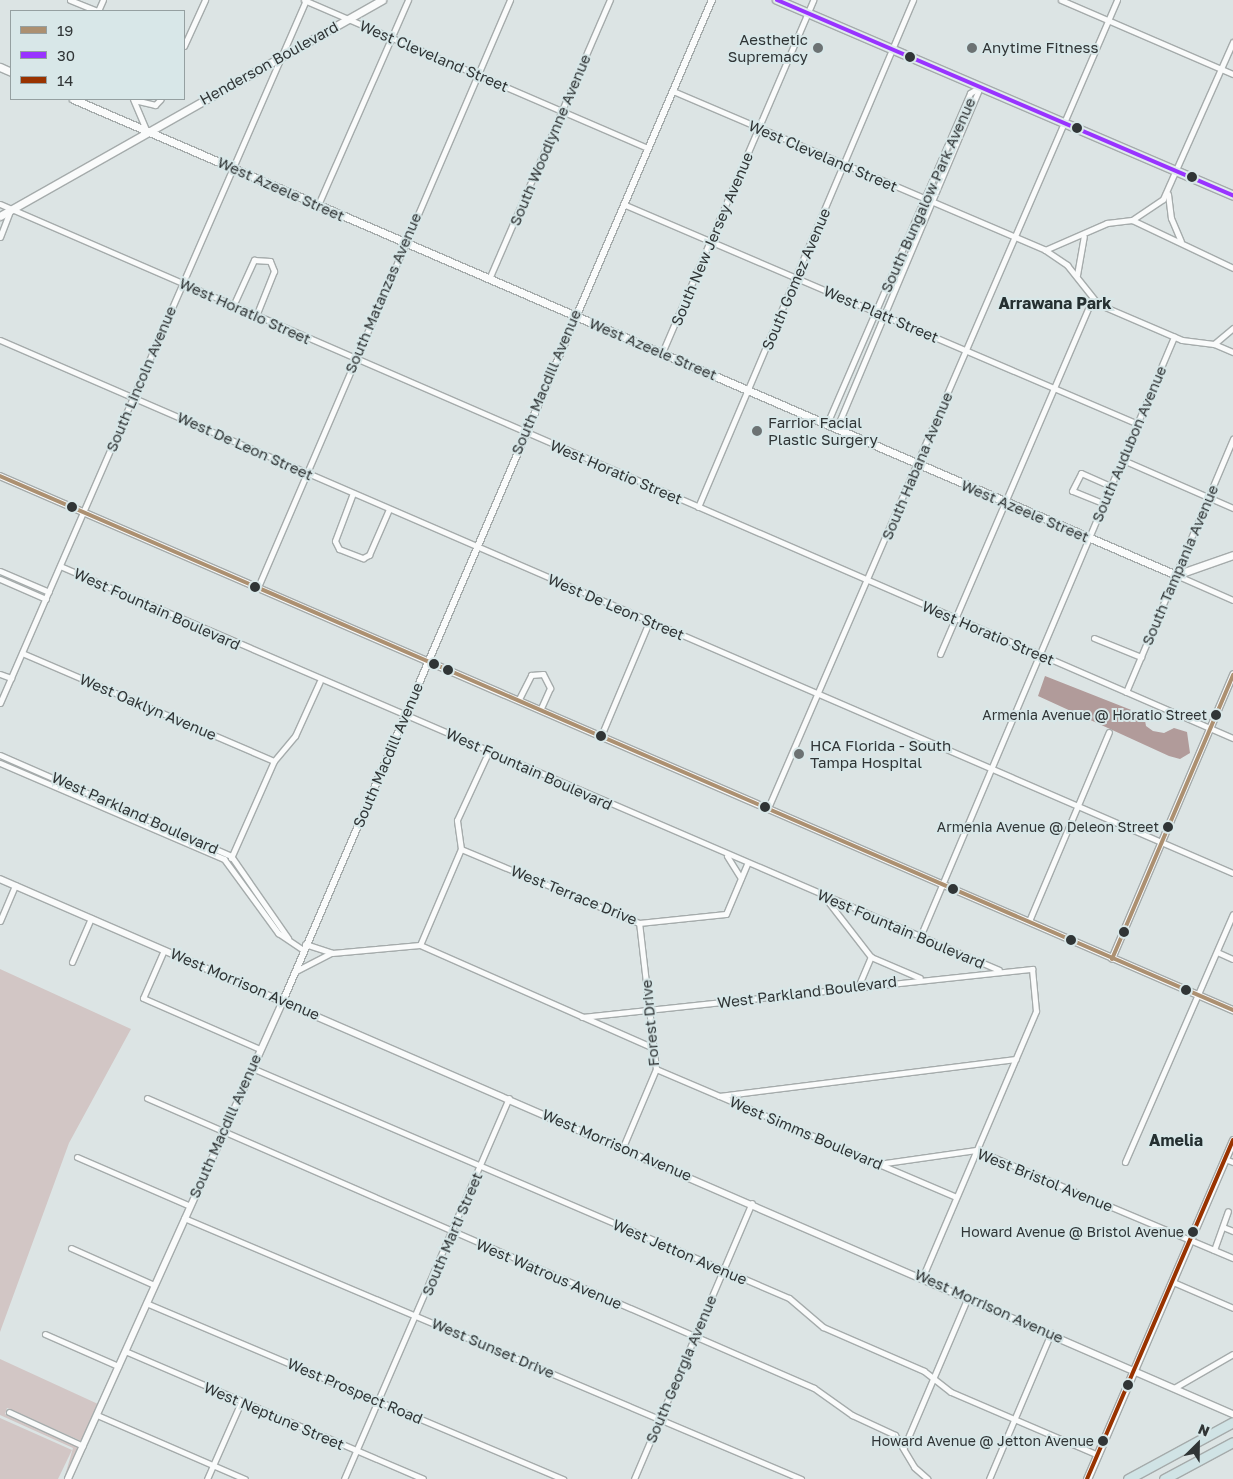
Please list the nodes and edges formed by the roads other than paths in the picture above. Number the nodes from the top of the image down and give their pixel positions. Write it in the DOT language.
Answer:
graph roads {
  1 [pos="70,0"];
  2 [pos="204,0"];
  3 [pos="305,0"];
  4 [pos="382,0"];
  5 [pos="408,0"];
  6 [pos="510,0"];
  7 [pos="610,0"];
  8 [pos="712,0"];
  9 [pos="777,0"];
  10 [pos="813,0"];
  11 [pos="914,0"];
  12 [pos="1061,0"];
  13 [pos="1117,0"];
  14 [pos="95,10"];
  15 [pos="807,13"];
  16 [pos="348,19"];
  17 [pos="1108,21"];
  18 [pos="392,38"];
  19 [pos="1233,42"];
  20 [pos="185,44"];
  21 [pos="892,50"];
  22 [pos="280,57"];
  23 [pos="1221,68"];
  24 [pos="1233,74"];
  25 [pos="477,75"];
  26 [pos="980,87"];
  27 [pos="673,91"];
  28 [pos="75,100"];
  29 [pos="133,100"];
  30 [pos="136,100"];
  31 [pos="160,100"];
  32 [pos="563,111"];
  33 [pos="1064,123"];
  34 [pos="759,129"];
  35 [pos="146,130"];
  36 [pos="648,148"];
  37 [pos="844,165"];
  38 [pos="231,167"];
  39 [pos="1177,172"];
  40 [pos="1168,193"];
  41 [pos="1233,195"];
  42 [pos="926,200"];
  43 [pos="0,204"];
  44 [pos="624,204"];
  45 [pos="933,204"];
  46 [pos="318,205"];
  47 [pos="12,209"];
  48 [pos="0,216"];
  49 [pos="1132,220"];
  50 [pos="0,237"];
  51 [pos="1084,237"];
  52 [pos="1015,238"];
  53 [pos="711,241"];
  54 [pos="1182,241"];
  55 [pos="404,243"];
  56 [pos="1045,250"];
  57 [pos="1226,262"];
  58 [pos="1233,262"];
  59 [pos="1233,268"];
  60 [pos="1077,276"];
  61 [pos="796,278"];
  62 [pos="489,279"];
  63 [pos="182,283"];
  64 [pos="1092,300"];
  65 [pos="233,306"];
  66 [pos="876,312"];
  67 [pos="256,316"];
  68 [pos="574,316"];
  69 [pos="884,316"];
  70 [pos="1233,328"];
  71 [pos="1174,337"];
  72 [pos="0,340"];
  73 [pos="1214,344"];
  74 [pos="966,351"];
  75 [pos="1233,352"];
  76 [pos="662,353"];
  77 [pos="355,359"];
  78 [pos="1052,388"];
  79 [pos="748,390"];
  80 [pos="134,398"];
  81 [pos="1138,424"];
  82 [pos="832,427"];
  83 [pos="524,432"];
  84 [pos="1233,438"];
  85 [pos="1123,460"];
  86 [pos="917,464"];
  87 [pos="306,473"];
  88 [pos="0,476"];
  89 [pos="1112,487"];
  90 [pos="354,494"];
  91 [pos="1208,498"];
  92 [pos="1003,502"];
  93 [pos="1105,504"];
  94 [pos="698,507"];
  95 [pos="1233,508"];
  96 [pos="389,509"];
  97 [pos="84,513"];
  98 [pos="1090,539"];
  99 [pos="476,546"];
  100 [pos="1233,555"];
  101 [pos="60,566"];
  102 [pos="0,571"];
  103 [pos="1176,575"];
  104 [pos="0,579"];
  105 [pos="867,580"];
  106 [pos="258,587"];
  107 [pos="49,592"];
  108 [pos="46,599"];
  109 [pos="1233,600"];
  110 [pos="955,619"];
  111 [pos="649,622"];
  112 [pos="1094,638"];
  113 [pos="22,653"];
  114 [pos="940,654"];
  115 [pos="1041,656"];
  116 [pos="1141,657"];
  117 [pos="428,660"];
  118 [pos="0,674"];
  119 [pos="1233,675"];
  120 [pos="11,678"];
  121 [pos="320,681"];
  122 [pos="0,682"];
  123 [pos="8,685"];
  124 [pos="1126,692"];
  125 [pos="819,695"];
  126 [pos="519,699"];
  127 [pos="0,703"];
  128 [pos="541,708"];
  129 [pos="406,714"];
  130 [pos="1210,729"];
  131 [pos="1109,732"];
  132 [pos="601,736"];
  133 [pos="1233,738"];
  134 [pos="488,753"];
  135 [pos="0,754"];
  136 [pos="274,761"];
  137 [pos="0,763"];
  138 [pos="993,770"];
  139 [pos="1078,806"];
  140 [pos="768,808"];
  141 [pos="1162,843"];
  142 [pos="461,849"];
  143 [pos="727,855"];
  144 [pos="231,856"];
  145 [pos="228,863"];
  146 [pos="747,864"];
  147 [pos="1233,873"];
  148 [pos="741,878"];
  149 [pos="0,879"];
  150 [pos="945,884"];
  151 [pos="15,885"];
  152 [pos="825,898"];
  153 [pos="1233,914"];
  154 [pos="91,918"];
  155 [pos="0,921"];
  156 [pos="1029,921"];
  157 [pos="639,923"];
  158 [pos="920,937"];
  159 [pos="290,941"];
  160 [pos="420,945"];
  161 [pos="304,947"];
  162 [pos="164,950"];
  163 [pos="1217,952"];
  164 [pos="332,953"];
  165 [pos="870,957"];
  166 [pos="1112,959"];
  167 [pos="1233,959"];
  168 [pos="72,962"];
  169 [pos="999,970"];
  170 [pos="294,972"];
  171 [pos="920,979"];
  172 [pos="858,987"];
  173 [pos="1199,995"];
  174 [pos="282,1000"];
  175 [pos="1233,1010"];
  176 [pos="650,1011"];
  177 [pos="582,1017"];
  178 [pos="653,1048"];
  179 [pos="260,1049"];
  180 [pos="1016,1059"];
  181 [pos="252,1068"];
  182 [pos="656,1069"];
  183 [pos="717,1096"];
  184 [pos="147,1098"];
  185 [pos="509,1098"];
  186 [pos="223,1132"];
  187 [pos="1233,1140"];
  188 [pos="622,1147"];
  189 [pos="976,1150"];
  190 [pos="77,1157"];
  191 [pos="1225,1159"];
  192 [pos="1125,1162"];
  193 [pos="1233,1162"];
  194 [pos="878,1164"];
  195 [pos="481,1166"];
  196 [pos="956,1198"];
  197 [pos="752,1203"];
  198 [pos="190,1206"];
  199 [pos="1228,1211"];
  200 [pos="184,1218"];
  201 [pos="1223,1227"];
  202 [pos="1233,1231"];
  203 [pos="454,1233"];
  204 [pos="1190,1240"];
  205 [pos="70,1248"];
  206 [pos="1214,1250"];
  207 [pos="1233,1258"];
  208 [pos="723,1270"];
  209 [pos="923,1276"];
  210 [pos="1173,1282"];
  211 [pos="154,1285"];
  212 [pos="968,1297"];
  213 [pos="146,1303"];
  214 [pos="1233,1308"];
  215 [pos="417,1316"];
  216 [pos="1051,1333"];
  217 [pos="45,1334"];
  218 [pos="696,1338"];
  219 [pos="125,1351"];
  220 [pos="1233,1354"];
  221 [pos="118,1366"];
  222 [pos="1134,1370"];
  223 [pos="933,1379"];
  224 [pos="1174,1388"];
  225 [pos="379,1401"];
  226 [pos="241,1402"];
  227 [pos="9,1412"];
  228 [pos="1233,1414"];
  229 [pos="97,1415"];
  230 [pos="660,1419"];
  231 [pos="1015,1420"];
  232 [pos="1233,1422"];
  233 [pos="1233,1442"];
  234 [pos="83,1446"];
  235 [pos="904,1447"];
  236 [pos="357,1451"];
  237 [pos="1098,1455"];
  238 [pos="213,1465"];
  239 [pos="68,1479"];
  240 [pos="207,1479"];
  241 [pos="245,1479"];
  242 [pos="344,1479"];
  243 [pos="423,1479"];
  244 [pos="563,1479"];
  245 [pos="634,1479"];
  246 [pos="801,1479"];
  247 [pos="928,1479"];
  248 [pos="990,1479"];
  249 [pos="1087,1479"];
  250 [pos="1128,1479"];
  251 [pos="1164,1479"];
  1 -- 14 [label="street"];
  2 -- 20 [label="street"];
  3 -- 16 [label="street, West Cleveland Street"];
  3 -- 22 [label="street, South Lincoln Avenue"];
  4 -- 16 [label="main road, Henderson Boulevard"];
  5 -- 18 [label="street"];
  6 -- 25 [label="street, South Matanzas Avenue"];
  7 -- 32 [label="street, South Woodlynne Avenue"];
  8 -- 27 [label="street, South Macdill Avenue"];
  9 -- 15 [label="main road"];
  10 -- 15 [label="street, South New Jersey Avenue"];
  11 -- 21 [label="street, South Gomez Avenue"];
  12 -- 17 [label="street"];
  13 -- 17 [label="street, South Habana Avenue"];
  15 -- 21 [label="main road"];
  15 -- 34 [label="street, South New Jersey Avenue"];
  16 -- 18 [label="street, West Cleveland Street"];
  16 -- 22 [label="main road, Henderson Boulevard"];
  17 -- 23 [label="street"];
  17 -- 33 [label="street, South Habana Avenue"];
  18 -- 25 [label="street, West Cleveland Street"];
  18 -- 46 [label="street"];
  19 -- 23 [label="street"];
  21 -- 26 [label="main road"];
  21 -- 37 [label="street, South Gomez Avenue"];
  22 -- 35 [label="main road, Henderson Boulevard"];
  22 -- 38 [label="street, South Lincoln Avenue"];
  23 -- 24 [label="street"];
  23 -- 39 [label="street"];
  25 -- 32 [label="street, West Cleveland Street"];
  25 -- 55 [label="street, South Matanzas Avenue"];
  26 -- 33 [label="main road"];
  26 -- 42 [label="street, South Bungalow Park Avenue"];
  26 -- 45 [label="street, South Bungalow Park Avenue"];
  27 -- 34 [label="street, West Cleveland Street"];
  27 -- 36 [label="street, South Macdill Avenue"];
  28 -- 35 [label="main road, West Azeele Street"];
  29 -- 35 [label="street"];
  30 -- 31 [label="street"];
  32 -- 36 [label="street, West Cleveland Street"];
  32 -- 62 [label="street, South Woodlynne Avenue"];
  33 -- 39 [label="main road"];
  33 -- 52 [label="street, South Habana Avenue"];
  34 -- 37 [label="street, West Cleveland Street"];
  34 -- 53 [label="street, South New Jersey Avenue"];
  35 -- 38 [label="main road, West Azeele Street"];
  35 -- 47 [label="main road, Henderson Boulevard"];
  36 -- 44 [label="street, South Macdill Avenue"];
  37 -- 42 [label="street, West Cleveland Street"];
  37 -- 61 [label="street, South Gomez Avenue"];
  38 -- 46 [label="main road, West Azeele Street"];
  38 -- 63 [label="street, South Lincoln Avenue"];
  39 -- 40 [label="street"];
  39 -- 41 [label="main road"];
  40 -- 49 [label="street"];
  40 -- 54 [label="street"];
  42 -- 45 [label="street, West Cleveland Street"];
  42 -- 66 [label="street, South Bungalow Park Avenue"];
  43 -- 47 [label="street, West Horatio Street"];
  44 -- 53 [label="street, West Platt Street"];
  44 -- 68 [label="street, South Macdill Avenue"];
  45 -- 52 [label="street, West Cleveland Street"];
  45 -- 69 [label="street, South Bungalow Park Avenue"];
  46 -- 55 [label="main road, West Azeele Street"];
  47 -- 48 [label="main road, Henderson Boulevard"];
  47 -- 50 [label="street"];
  47 -- 63 [label="street, West Horatio Street"];
  49 -- 51 [label="street"];
  49 -- 54 [label="street"];
  51 -- 56 [label="street"];
  51 -- 60 [label="street"];
  52 -- 56 [label="street, West Cleveland Street"];
  52 -- 74 [label="street, South Habana Avenue"];
  53 -- 61 [label="street, West Platt Street"];
  53 -- 76 [label="street, South New Jersey Avenue"];
  54 -- 57 [label="street"];
  55 -- 62 [label="main road, West Azeele Street"];
  55 -- 77 [label="street, South Matanzas Avenue"];
  56 -- 60 [label="street, West Cleveland Street"];
  57 -- 58 [label="street"];
  57 -- 59 [label="street"];
  60 -- 64 [label="street, West Cleveland Street"];
  61 -- 66 [label="street, West Platt Street"];
  61 -- 79 [label="street, South Gomez Avenue"];
  62 -- 68 [label="main road, West Azeele Street"];
  63 -- 65 [label="street, West Horatio Street"];
  63 -- 80 [label="street, South Lincoln Avenue"];
  64 -- 71 [label="street"];
  64 -- 78 [label="street"];
  65 -- 67 [label="street, West Horatio Street"];
  65 -- 67 [label="street"];
  66 -- 69 [label="street, West Platt Street"];
  66 -- 82 [label="street, South Bungalow Park Avenue"];
  67 -- 77 [label="street, West Horatio Street"];
  68 -- 76 [label="main road, West Azeele Street"];
  68 -- 83 [label="street, South Macdill Avenue"];
  69 -- 74 [label="street, West Platt Street"];
  69 -- 82 [label="street, South Bungalow Park Avenue"];
  70 -- 73 [label="street"];
  71 -- 73 [label="street"];
  71 -- 81 [label="street, South Audubon Avenue"];
  72 -- 80 [label="street, West De Leon Street"];
  73 -- 75 [label="street"];
  74 -- 78 [label="street, West Platt Street"];
  74 -- 86 [label="street, South Habana Avenue"];
  76 -- 79 [label="main road, West Azeele Street"];
  77 -- 83 [label="street, West Horatio Street"];
  77 -- 87 [label="street, South Matanzas Avenue"];
  78 -- 81 [label="street, West Platt Street"];
  78 -- 92 [label="street"];
  79 -- 82 [label="main road, West Azeele Street"];
  79 -- 94 [label="street, South Gomez Avenue"];
  80 -- 87 [label="street, West De Leon Street"];
  80 -- 97 [label="street, South Lincoln Avenue"];
  81 -- 85 [label="street, South Audubon Avenue"];
  82 -- 86 [label="main road, West Azeele Street"];
  83 -- 94 [label="street, West Horatio Street"];
  83 -- 99 [label="street, South Macdill Avenue"];
  84 -- 91 [label="street, South Tampania Avenue"];
  85 -- 89 [label="street, South Audubon Avenue"];
  85 -- 91 [label="street"];
  86 -- 92 [label="main road, West Azeele Street"];
  86 -- 105 [label="street, South Habana Avenue"];
  87 -- 90 [label="street, West De Leon Street"];
  87 -- 106 [label="street, South Matanzas Avenue"];
  88 -- 97 [label="street"];
  89 -- 93 [label="street, South Audubon Avenue"];
  89 -- 93 [label="street"];
  90 -- 96 [label="street, West De Leon Street"];
  90 -- 96 [label="street"];
  91 -- 95 [label="street"];
  91 -- 103 [label="street, South Tampania Avenue"];
  92 -- 98 [label="main road, West Azeele Street"];
  92 -- 110 [label="street"];
  93 -- 98 [label="street, South Audubon Avenue"];
  94 -- 105 [label="street, West Horatio Street"];
  96 -- 99 [label="street, West De Leon Street"];
  97 -- 101 [label="street, South Lincoln Avenue"];
  97 -- 106 [label="street"];
  98 -- 103 [label="main road, West Azeele Street"];
  98 -- 115 [label="street, South Audubon Avenue"];
  99 -- 111 [label="street, West De Leon Street"];
  99 -- 117 [label="street, South Macdill Avenue"];
  100 -- 103 [label="main road"];
  101 -- 107 [label="street, South Lincoln Avenue"];
  101 -- 121 [label="street, West Fountain Boulevard"];
  102 -- 107 [label="street"];
  103 -- 109 [label="street, West Azeele Street"];
  103 -- 116 [label="street, South Tampania Avenue"];
  104 -- 108 [label="street"];
  105 -- 110 [label="street, West Horatio Street"];
  105 -- 125 [label="street, South Habana Avenue"];
  106 -- 117 [label="street"];
  107 -- 108 [label="street, South Lincoln Avenue"];
  108 -- 113 [label="street, South Lincoln Avenue"];
  110 -- 114 [label="street"];
  110 -- 115 [label="street, West Horatio Street"];
  111 -- 125 [label="street, West De Leon Street"];
  111 -- 132 [label="street"];
  112 -- 116 [label="street"];
  113 -- 120 [label="street, South Lincoln Avenue"];
  113 -- 136 [label="street, West Oaklyn Avenue"];
  115 -- 124 [label="street, West Horatio Street"];
  115 -- 138 [label="street, South Audubon Avenue"];
  116 -- 124 [label="street, South Tampania Avenue"];
  117 -- 126 [label="street"];
  117 -- 129 [label="street, South Macdill Avenue"];
  118 -- 120 [label="street"];
  119 -- 130 [label="street"];
  120 -- 123 [label="street, South Lincoln Avenue"];
  121 -- 129 [label="street, West Fountain Boulevard"];
  121 -- 136 [label="street"];
  122 -- 123 [label="street"];
  123 -- 127 [label="street, South Lincoln Avenue"];
  124 -- 130 [label="street, West Horatio Street"];
  125 -- 138 [label="street, West De Leon Street"];
  125 -- 140 [label="street, South Habana Avenue"];
  126 -- 128 [label="street"];
  126 -- 128 [label="street"];
  128 -- 132 [label="street"];
  129 -- 134 [label="street, West Fountain Boulevard"];
  129 -- 161 [label="street, South Macdill Avenue"];
  130 -- 133 [label="street, West Horatio Street"];
  130 -- 141 [label="street"];
  131 -- 139 [label="street"];
  132 -- 140 [label="street"];
  134 -- 142 [label="street"];
  134 -- 143 [label="street, West Fountain Boulevard"];
  135 -- 144 [label="street, West Parkland Boulevard"];
  136 -- 144 [label="street"];
  137 -- 145 [label="street, West Parkland Boulevard"];
  138 -- 139 [label="street, West De Leon Street"];
  138 -- 150 [label="street, South Audubon Avenue"];
  139 -- 141 [label="street, West De Leon Street"];
  139 -- 156 [label="street"];
  140 -- 150 [label="street"];
  141 -- 147 [label="street, West De Leon Street"];
  141 -- 166 [label="street"];
  142 -- 157 [label="street, West Terrace Drive"];
  142 -- 160 [label="street"];
  143 -- 146 [label="street, West Fountain Boulevard"];
  143 -- 148 [label="street"];
  144 -- 145 [label="street"];
  144 -- 159 [label="street, West Parkland Boulevard"];
  145 -- 159 [label="street, West Parkland Boulevard"];
  146 -- 148 [label="street, West Terrace Drive"];
  146 -- 152 [label="street, West Fountain Boulevard"];
  148 -- 157 [label="street, West Terrace Drive"];
  149 -- 151 [label="street, West Morrison Avenue"];
  150 -- 156 [label="street"];
  150 -- 158 [label="street, South Audubon Avenue"];
  151 -- 154 [label="street, West Morrison Avenue"];
  151 -- 155 [label="street"];
  152 -- 158 [label="street, West Fountain Boulevard"];
  152 -- 165 [label="street"];
  153 -- 163 [label="street"];
  154 -- 162 [label="street, West Morrison Avenue"];
  154 -- 168 [label="street"];
  156 -- 166 [label="street"];
  157 -- 176 [label="street, Forest Drive"];
  158 -- 169 [label="street, West Fountain Boulevard"];
  159 -- 161 [label="street, West Parkland Boulevard"];
  160 -- 164 [label="street, West Parkland Boulevard"];
  160 -- 177 [label="street, West Parkland Boulevard"];
  161 -- 164 [label="street, West Parkland Boulevard"];
  161 -- 170 [label="street, South Macdill Avenue"];
  162 -- 174 [label="street, West Morrison Avenue"];
  162 -- 179 [label="street"];
  163 -- 167 [label="street"];
  163 -- 173 [label="street"];
  164 -- 170 [label="street, West Parkland Boulevard"];
  165 -- 171 [label="street"];
  165 -- 172 [label="street"];
  166 -- 173 [label="street"];
  169 -- 171 [label="street, West Parkland Boulevard"];
  169 -- 180 [label="street, West Parkland Boulevard"];
  170 -- 174 [label="street, South Macdill Avenue"];
  171 -- 172 [label="street, West Parkland Boulevard"];
  172 -- 176 [label="street, West Parkland Boulevard"];
  173 -- 175 [label="street"];
  173 -- 192 [label="street"];
  174 -- 179 [label="street, South Macdill Avenue"];
  174 -- 185 [label="street, West Morrison Avenue"];
  176 -- 177 [label="street, West Parkland Boulevard"];
  176 -- 178 [label="street, Forest Drive"];
  177 -- 178 [label="street, West Parkland Boulevard"];
  178 -- 182 [label="street, Forest Drive"];
  179 -- 181 [label="street, South Macdill Avenue"];
  180 -- 183 [label="street"];
  180 -- 189 [label="street"];
  181 -- 186 [label="street, South Macdill Avenue"];
  181 -- 195 [label="street, West Jetton Avenue"];
  182 -- 183 [label="street, West Simms Boulevard"];
  182 -- 188 [label="street, Forest Drive"];
  183 -- 194 [label="street, West Simms Boulevard"];
  184 -- 186 [label="street, West Watrous Avenue"];
  185 -- 188 [label="street, West Morrison Avenue"];
  185 -- 195 [label="street, South Marti Street"];
  186 -- 198 [label="street, South Macdill Avenue"];
  186 -- 203 [label="street, West Watrous Avenue"];
  187 -- 191 [label="main road"];
  188 -- 197 [label="street, West Morrison Avenue"];
  189 -- 194 [label="street, West Bristol Avenue"];
  189 -- 196 [label="street"];
  189 -- 204 [label="street, West Bristol Avenue"];
  190 -- 198 [label="street"];
  191 -- 193 [label="street"];
  191 -- 204 [label="main road"];
  194 -- 196 [label="street, West Simms Boulevard"];
  195 -- 203 [label="street, South Marti Street"];
  195 -- 208 [label="street, West Jetton Avenue"];
  196 -- 209 [label="street"];
  197 -- 208 [label="street, South Georgia Avenue"];
  197 -- 209 [label="street, West Morrison Avenue"];
  198 -- 200 [label="street, South Macdill Avenue"];
  199 -- 201 [label="street"];
  200 -- 211 [label="street, South Macdill Avenue"];
  200 -- 215 [label="street, West Sunset Drive"];
  201 -- 202 [label="street"];
  201 -- 206 [label="street"];
  203 -- 215 [label="street, South Marti Street"];
  203 -- 218 [label="street, West Watrous Avenue"];
  204 -- 206 [label="street, West Bristol Avenue"];
  204 -- 210 [label="main road"];
  205 -- 211 [label="street"];
  206 -- 207 [label="street, West Bristol Avenue"];
  208 -- 218 [label="street, South Georgia Avenue"];
  208 -- 223 [label="street, West Jetton Avenue"];
  209 -- 212 [label="street, West Morrison Avenue"];
  210 -- 214 [label="street"];
  210 -- 222 [label="main road"];
  211 -- 213 [label="street, South Macdill Avenue"];
  212 -- 216 [label="street, West Morrison Avenue"];
  212 -- 223 [label="street"];
  213 -- 219 [label="street, South Macdill Avenue"];
  213 -- 225 [label="street, West Prospect Road"];
  215 -- 225 [label="street, South Marti Street"];
  215 -- 230 [label="street, West Sunset Drive"];
  216 -- 222 [label="street, West Morrison Avenue"];
  216 -- 231 [label="street"];
  217 -- 221 [label="street"];
  218 -- 230 [label="street, South Georgia Avenue"];
  218 -- 235 [label="street, West Watrous Avenue"];
  219 -- 221 [label="street, South Macdill Avenue"];
  219 -- 226 [label="street, West Neptune Street"];
  220 -- 224 [label="street"];
  221 -- 229 [label="street, South Macdill Avenue"];
  222 -- 224 [label="street, West Morrison Avenue"];
  222 -- 237 [label="main road"];
  223 -- 231 [label="street, West Jetton Avenue"];
  223 -- 235 [label="street"];
  224 -- 228 [label="street, West Morrison Avenue"];
  225 -- 236 [label="street, South Marti Street"];
  225 -- 244 [label="street, West Prospect Road"];
  226 -- 236 [label="street, West Neptune Street"];
  226 -- 238 [label="street"];
  227 -- 234 [label="street"];
  229 -- 234 [label="street, South Macdill Avenue"];
  229 -- 238 [label="street"];
  230 -- 245 [label="street, South Georgia Avenue"];
  230 -- 246 [label="street, West Sunset Drive"];
  231 -- 237 [label="street, West Jetton Avenue"];
  231 -- 248 [label="street"];
  232 -- 250 [label="highway"];
  233 -- 251 [label="highway"];
  234 -- 239 [label="street, South Macdill Avenue"];
  235 -- 247 [label="street, West Watrous Avenue"];
  236 -- 242 [label="street, South Marti Street"];
  236 -- 243 [label="street, West Neptune Street"];
  237 -- 249 [label="main road"];
  238 -- 240 [label="street"];
  238 -- 241 [label="street"];
}
